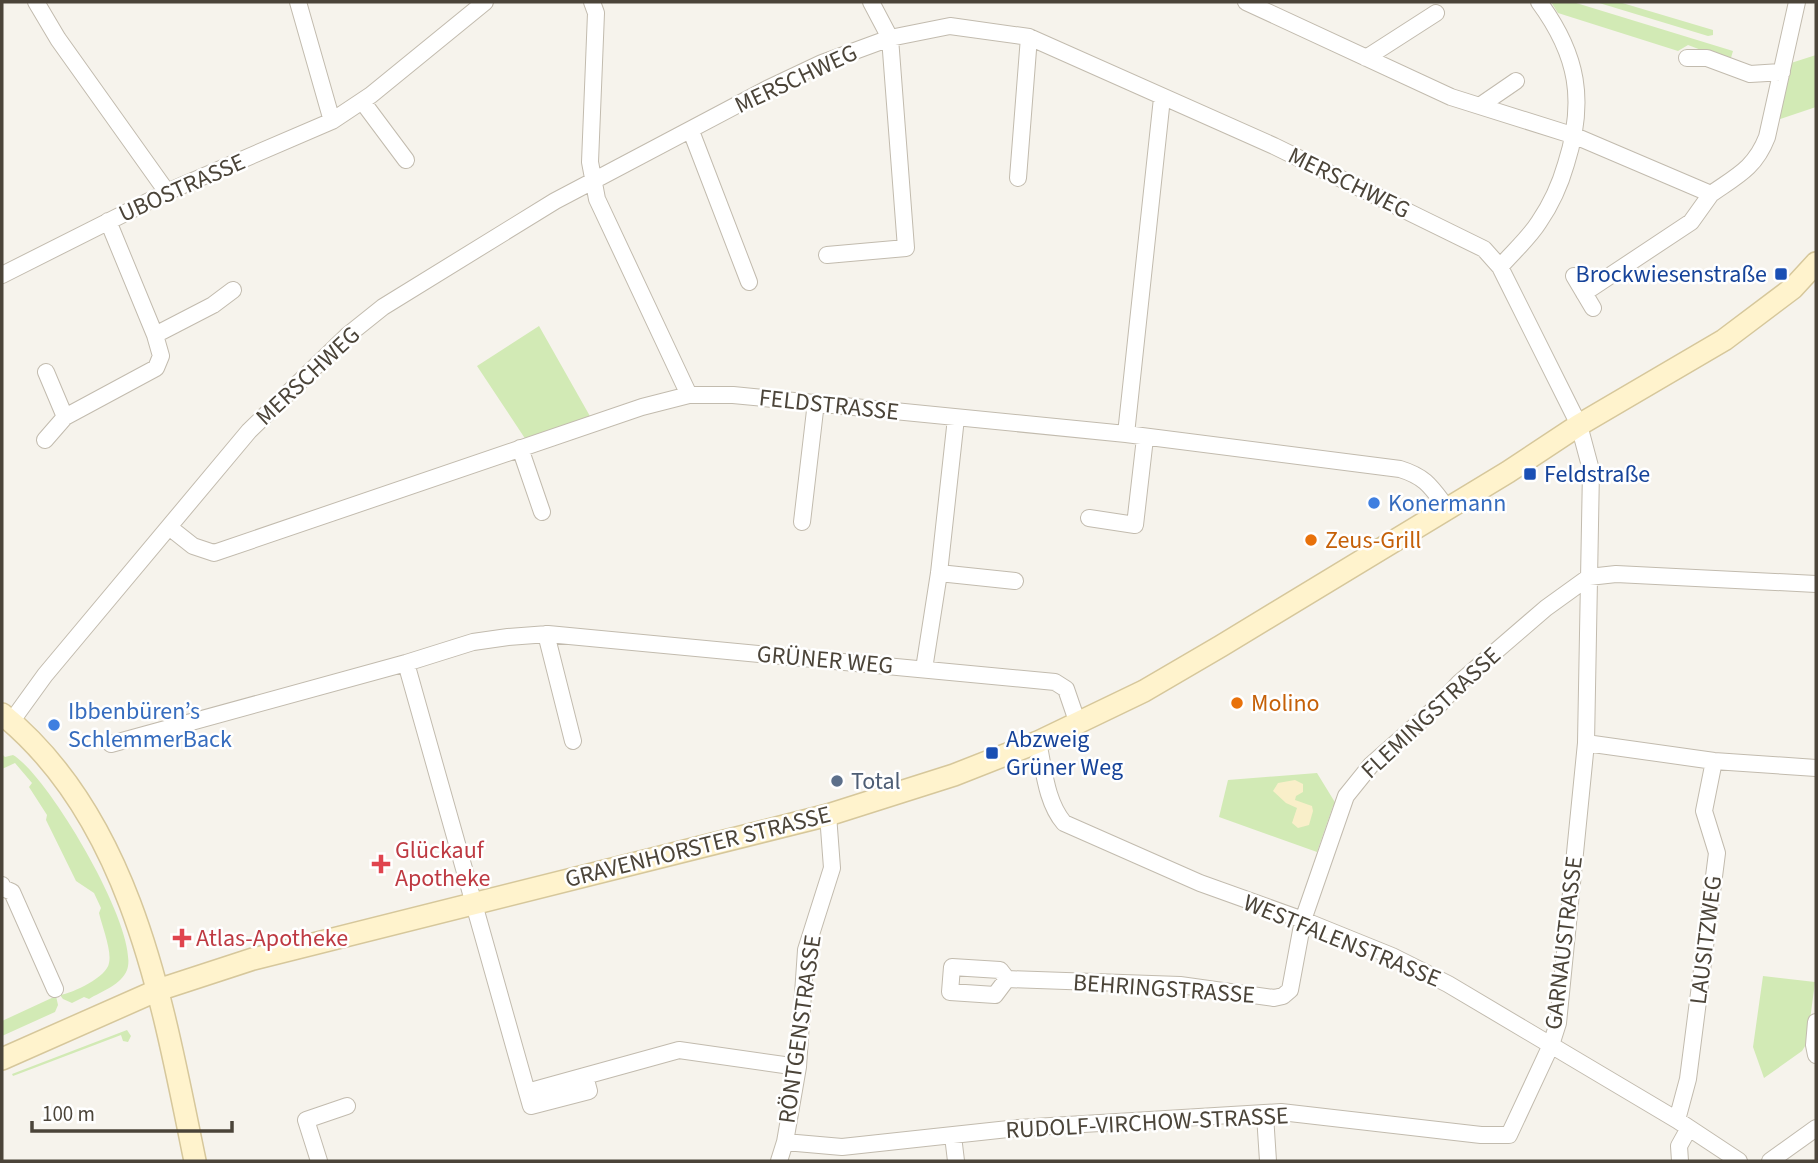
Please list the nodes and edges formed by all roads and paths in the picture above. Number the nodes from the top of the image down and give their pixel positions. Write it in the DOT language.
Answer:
graph roads {
  1 [pos="36,2"];
  2 [pos="298,2"];
  3 [pos="592,2"];
  4 [pos="871,2"];
  5 [pos="1246,2"];
  6 [pos="1539,2"];
  7 [pos="1797,2"];
  8 [pos="476,5"];
  9 [pos="1436,13"];
  10 [pos="1029,37"];
  11 [pos="890,38"];
  12 [pos="1366,58"];
  13 [pos="1687,58"];
  14 [pos="1783,72"];
  15 [pos="1516,81"];
  16 [pos="1162,98"];
  17 [pos="362,101"];
  18 [pos="1481,105"];
  19 [pos="332,121"];
  20 [pos="691,131"];
  21 [pos="1575,136"];
  22 [pos="406,160"];
  23 [pos="1018,178"];
  24 [pos="593,181"];
  25 [pos="167,192"];
  26 [pos="1711,194"];
  27 [pos="108,221"];
  28 [pos="827,255"];
  29 [pos="1816,263"];
  30 [pos="1500,267"];
  31 [pos="2,275"];
  32 [pos="1574,276"];
  33 [pos="749,282"];
  34 [pos="233,290"];
  35 [pos="1584,293"];
  36 [pos="1593,308"];
  37 [pos="155,335"];
  38 [pos="46,372"];
  39 [pos="689,395"];
  40 [pos="816,402"];
  41 [pos="65,417"];
  42 [pos="956,418"];
  43 [pos="1579,425"];
  44 [pos="1126,434"];
  45 [pos="1145,438"];
  46 [pos="45,440"];
  47 [pos="520,448"];
  48 [pos="1447,508"];
  49 [pos="542,512"];
  50 [pos="1088,518"];
  51 [pos="802,522"];
  52 [pos="169,527"];
  53 [pos="939,573"];
  54 [pos="1589,577"];
  55 [pos="1015,581"];
  56 [pos="1816,584"];
  57 [pos="546,635"];
  58 [pos="406,663"];
  59 [pos="924,668"];
  60 [pos="6,718"];
  61 [pos="1079,724"];
  62 [pos="573,741"];
  63 [pos="1038,742"];
  64 [pos="1586,743"];
  65 [pos="111,744"];
  66 [pos="1714,761"];
  67 [pos="1816,768"];
  68 [pos="828,815"];
  69 [pos="2,885"];
  70 [pos="475,902"];
  71 [pos="1303,920"];
  72 [pos="1007,978"];
  73 [pos="55,989"];
  74 [pos="158,990"];
  75 [pos="1816,1022"];
  76 [pos="1551,1045"];
  77 [pos="1816,1055"];
  78 [pos="2,1059"];
  79 [pos="798,1067"];
  80 [pos="347,1106"];
  81 [pos="1265,1115"];
  82 [pos="1683,1124"];
  83 [pos="1816,1128"];
  84 [pos="1509,1135"];
  85 [pos="953,1136"];
  86 [pos="785,1142"];
  87 [pos="195,1161"];
  88 [pos="319,1161"];
  89 [pos="779,1161"];
  90 [pos="956,1161"];
  91 [pos="1268,1161"];
  92 [pos="1680,1161"];
  93 [pos="1739,1161"];
  94 [pos="1770,1161"];
  1 -- 25 [label="street"];
  2 -- 19 [label="street"];
  3 -- 24 [label="street"];
  4 -- 11 [label="street"];
  5 -- 12 [label="street"];
  6 -- 21 [label="street"];
  7 -- 14 [label="street"];
  8 -- 17 [label="street, UBOSTRASSE"];
  9 -- 12 [label="street"];
  10 -- 11 [label="street, MERSCHWEG"];
  10 -- 16 [label="street, MERSCHWEG"];
  10 -- 23 [label="street"];
  11 -- 20 [label="street, MERSCHWEG"];
  11 -- 28 [label="street"];
  12 -- 18 [label="street"];
  13 -- 14 [label="street"];
  14 -- 26 [label="street"];
  15 -- 18 [label="street"];
  16 -- 30 [label="street, MERSCHWEG"];
  16 -- 44 [label="street"];
  17 -- 19 [label="street, UBOSTRASSE"];
  17 -- 22 [label="street"];
  18 -- 21 [label="street"];
  19 -- 25 [label="street, UBOSTRASSE"];
  20 -- 24 [label="street, MERSCHWEG"];
  20 -- 33 [label="street"];
  21 -- 26 [label="street"];
  21 -- 30 [label="street"];
  24 -- 39 [label="street"];
  24 -- 52 [label="street, MERSCHWEG"];
  25 -- 27 [label="street, UBOSTRASSE"];
  26 -- 35 [label="street"];
  27 -- 31 [label="street, UBOSTRASSE"];
  27 -- 37 [label="street"];
  29 -- 43 [label="main road, GRAVENHORSTER STRASSE"];
  30 -- 43 [label="street, MERSCHWEG"];
  32 -- 35 [label="street"];
  34 -- 37 [label="street"];
  35 -- 36 [label="street"];
  37 -- 41 [label="street"];
  38 -- 41 [label="street"];
  39 -- 40 [label="street, FELDSTRASSE"];
  39 -- 47 [label="street, FELDSTRASSE"];
  40 -- 42 [label="street, FELDSTRASSE"];
  40 -- 51 [label="street"];
  41 -- 46 [label="street"];
  42 -- 44 [label="street, FELDSTRASSE"];
  42 -- 53 [label="street"];
  43 -- 48 [label="main road, GRAVENHORSTER STRASSE"];
  43 -- 54 [label="street, GARNAUSTRASSE"];
  44 -- 45 [label="street, FELDSTRASSE"];
  45 -- 48 [label="street, FELDSTRASSE"];
  45 -- 50 [label="street"];
  47 -- 49 [label="street"];
  47 -- 52 [label="street, FELDSTRASSE"];
  48 -- 61 [label="main road, GRAVENHORSTER STRASSE"];
  52 -- 60 [label="street, MERSCHWEG"];
  53 -- 55 [label="street"];
  53 -- 59 [label="street"];
  54 -- 56 [label="street"];
  54 -- 64 [label="street, GARNAUSTRASSE"];
  54 -- 71 [label="street, FLEMINGSTRASSE"];
  57 -- 58 [label="street, GRÜNER WEG"];
  57 -- 59 [label="street, GRÜNER WEG"];
  57 -- 62 [label="street"];
  58 -- 65 [label="street, GRÜNER WEG"];
  58 -- 70 [label="street"];
  59 -- 61 [label="street, GRÜNER WEG"];
  60 -- 74 [label="main road"];
  61 -- 63 [label="main road, GRAVENHORSTER STRASSE"];
  63 -- 68 [label="main road, GRAVENHORSTER STRASSE"];
  63 -- 71 [label="street, WESTFALENSTRASSE"];
  64 -- 66 [label="street"];
  64 -- 76 [label="street, GARNAUSTRASSE"];
  66 -- 67 [label="street"];
  66 -- 82 [label="street, LAUSITZWEG"];
  68 -- 70 [label="main road, GRAVENHORSTER STRASSE"];
  68 -- 79 [label="street, RÖNTGENSTRASSE"];
  69 -- 73 [label="street"];
  70 -- 74 [label="main road, GRAVENHORSTER STRASSE"];
  70 -- 79 [label="street"];
  71 -- 72 [label="street, BEHRINGSTRASSE"];
  71 -- 76 [label="street, WESTFALENSTRASSE"];
  74 -- 78 [label="main road, GRAVENHORSTER STRASSE"];
  74 -- 87 [label="main road"];
  75 -- 77 [label="street"];
  76 -- 82 [label="street, WESTFALENSTRASSE"];
  76 -- 84 [label="street, GARNAUSTRASSE"];
  79 -- 86 [label="street, RÖNTGENSTRASSE"];
  80 -- 88 [label="street"];
  81 -- 84 [label="street, RUDOLF-VIRCHOW-STRASSE"];
  81 -- 85 [label="street, RUDOLF-VIRCHOW-STRASSE"];
  81 -- 91 [label="street"];
  82 -- 92 [label="street"];
  82 -- 93 [label="street, WESTFALENSTRASSE"];
  83 -- 94 [label="street"];
  85 -- 86 [label="street, RUDOLF-VIRCHOW-STRASSE"];
  85 -- 90 [label="street"];
  86 -- 89 [label="street, RÖNTGENSTRASSE"];
}
